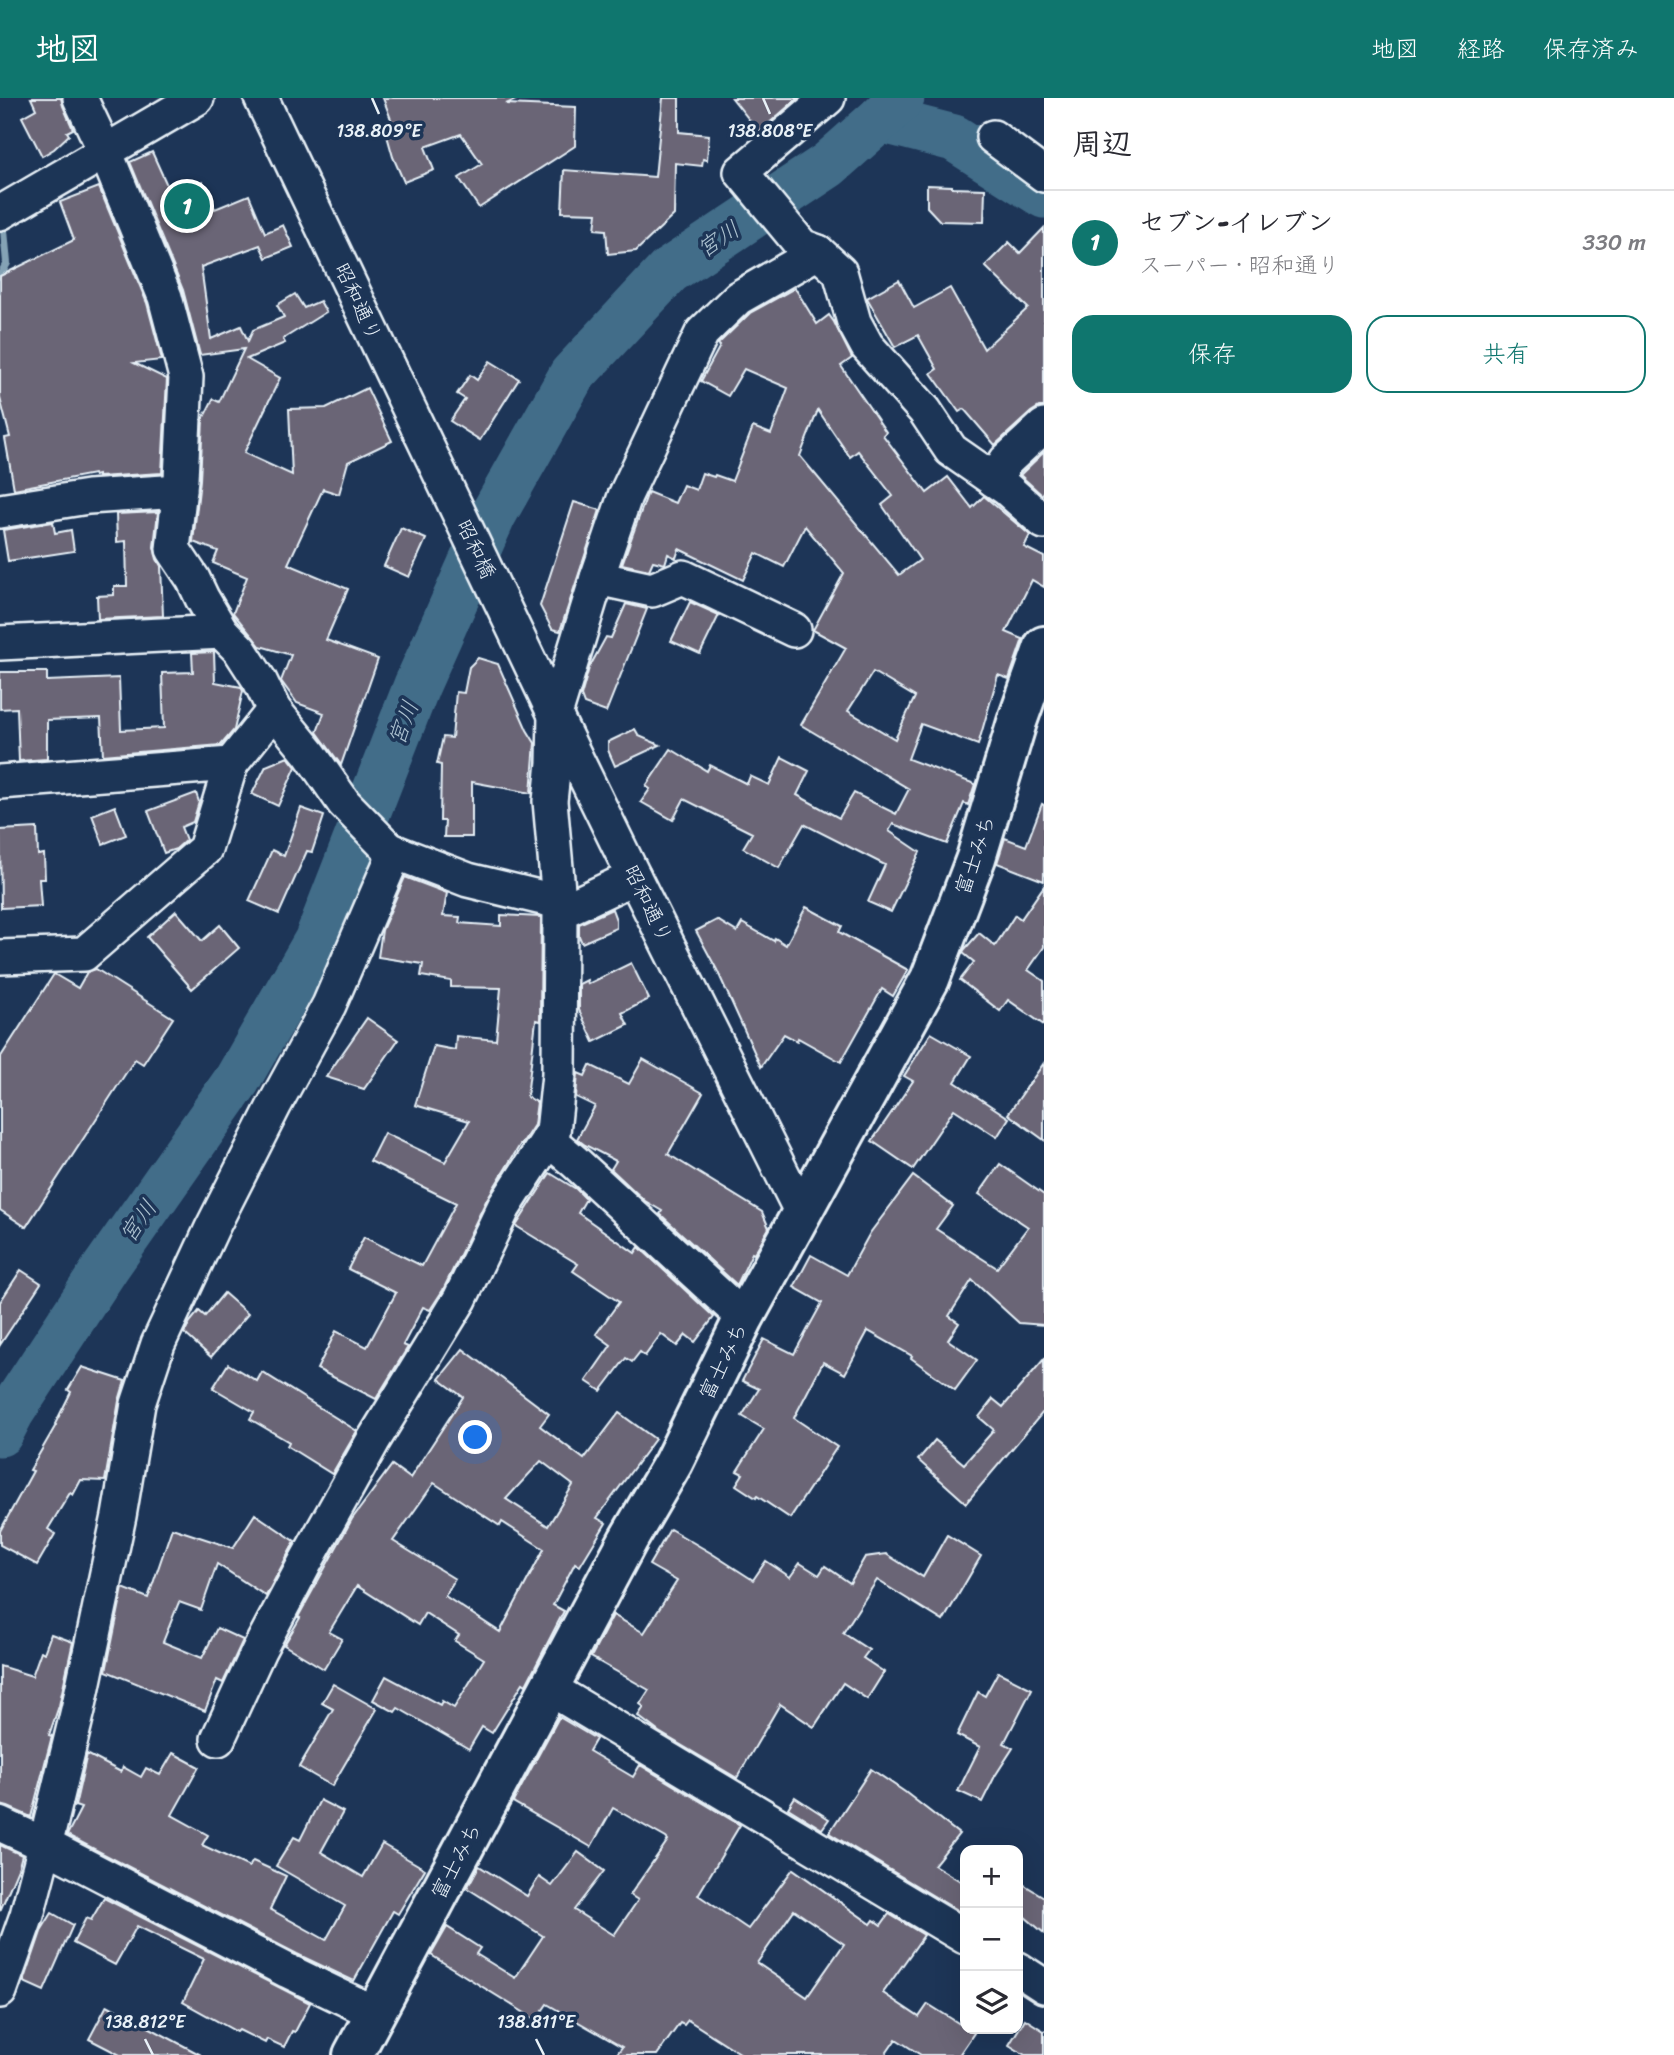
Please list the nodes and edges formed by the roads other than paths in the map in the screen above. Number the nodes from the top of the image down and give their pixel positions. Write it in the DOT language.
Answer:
graph roads {
  1 [pos="80,98"];
  2 [pos="197,98"];
  3 [pos="261,98"];
  4 [pos="828,98"];
  5 [pos="993,137"];
  6 [pos="105,151"];
  7 [pos="1044,175"];
  8 [pos="0,213"];
  9 [pos="810,249"];
  10 [pos="1044,426"];
  11 [pos="994,480"];
  12 [pos="180,491"];
  13 [pos="454,506"];
  14 [pos="0,512"];
  15 [pos="1044,522"];
  16 [pos="597,578"];
  17 [pos="497,593"];
  18 [pos="794,629"];
  19 [pos="222,632"];
  20 [pos="0,643"];
  21 [pos="1044,646"];
  22 [pos="274,710"];
  23 [pos="555,715"];
  24 [pos="231,765"];
  25 [pos="0,782"];
  26 [pos="392,850"];
  27 [pos="634,877"];
  28 [pos="560,907"];
  29 [pos="0,957"];
  30 [pos="548,1139"];
  31 [pos="803,1213"];
  32 [pos="744,1318"];
  33 [pos="550,1688"];
  34 [pos="218,1739"];
  35 [pos="0,1824"];
  36 [pos="45,1846"];
  37 [pos="960,1934"];
  38 [pos="1021,1971"];
  39 [pos="1044,1986"];
  40 [pos="0,1991"];
  41 [pos="375,2013"];
  42 [pos="353,2055"];
  1 -- 6 [label="street"];
  2 -- 6 [label="street"];
  3 -- 13 [label="street, 昭和通り"];
  4 -- 9 [label="street"];
  5 -- 7 [label="street"];
  6 -- 8 [label="street"];
  6 -- 12 [label="street"];
  9 -- 11 [label="street"];
  9 -- 16 [label="street"];
  10 -- 11 [label="street"];
  11 -- 15 [label="street"];
  12 -- 14 [label="street"];
  12 -- 19 [label="street"];
  13 -- 17 [label="street, 昭和橋"];
  16 -- 18 [label="street"];
  16 -- 23 [label="street"];
  17 -- 23 [label="street, 昭和通り"];
  19 -- 20 [label="street"];
  19 -- 22 [label="street"];
  21 -- 31 [label="highway, 富士みち"];
  22 -- 24 [label="street"];
  22 -- 26 [label="street"];
  23 -- 27 [label="street, 昭和通り"];
  23 -- 28 [label="street"];
  24 -- 25 [label="street"];
  24 -- 29 [label="street"];
  26 -- 28 [label="street"];
  26 -- 36 [label="street"];
  27 -- 28 [label="street"];
  27 -- 31 [label="street, 昭和通り"];
  28 -- 30 [label="street"];
  30 -- 32 [label="street"];
  30 -- 34 [label="street"];
  31 -- 32 [label="highway, 富士みち"];
  32 -- 33 [label="highway, 富士みち"];
  33 -- 37 [label="street"];
  33 -- 41 [label="highway, 富士みち"];
  35 -- 36 [label="street"];
  36 -- 40 [label="street"];
  36 -- 41 [label="street"];
  38 -- 39 [label="street"];
  41 -- 42 [label="highway, 富士みち"];
}
